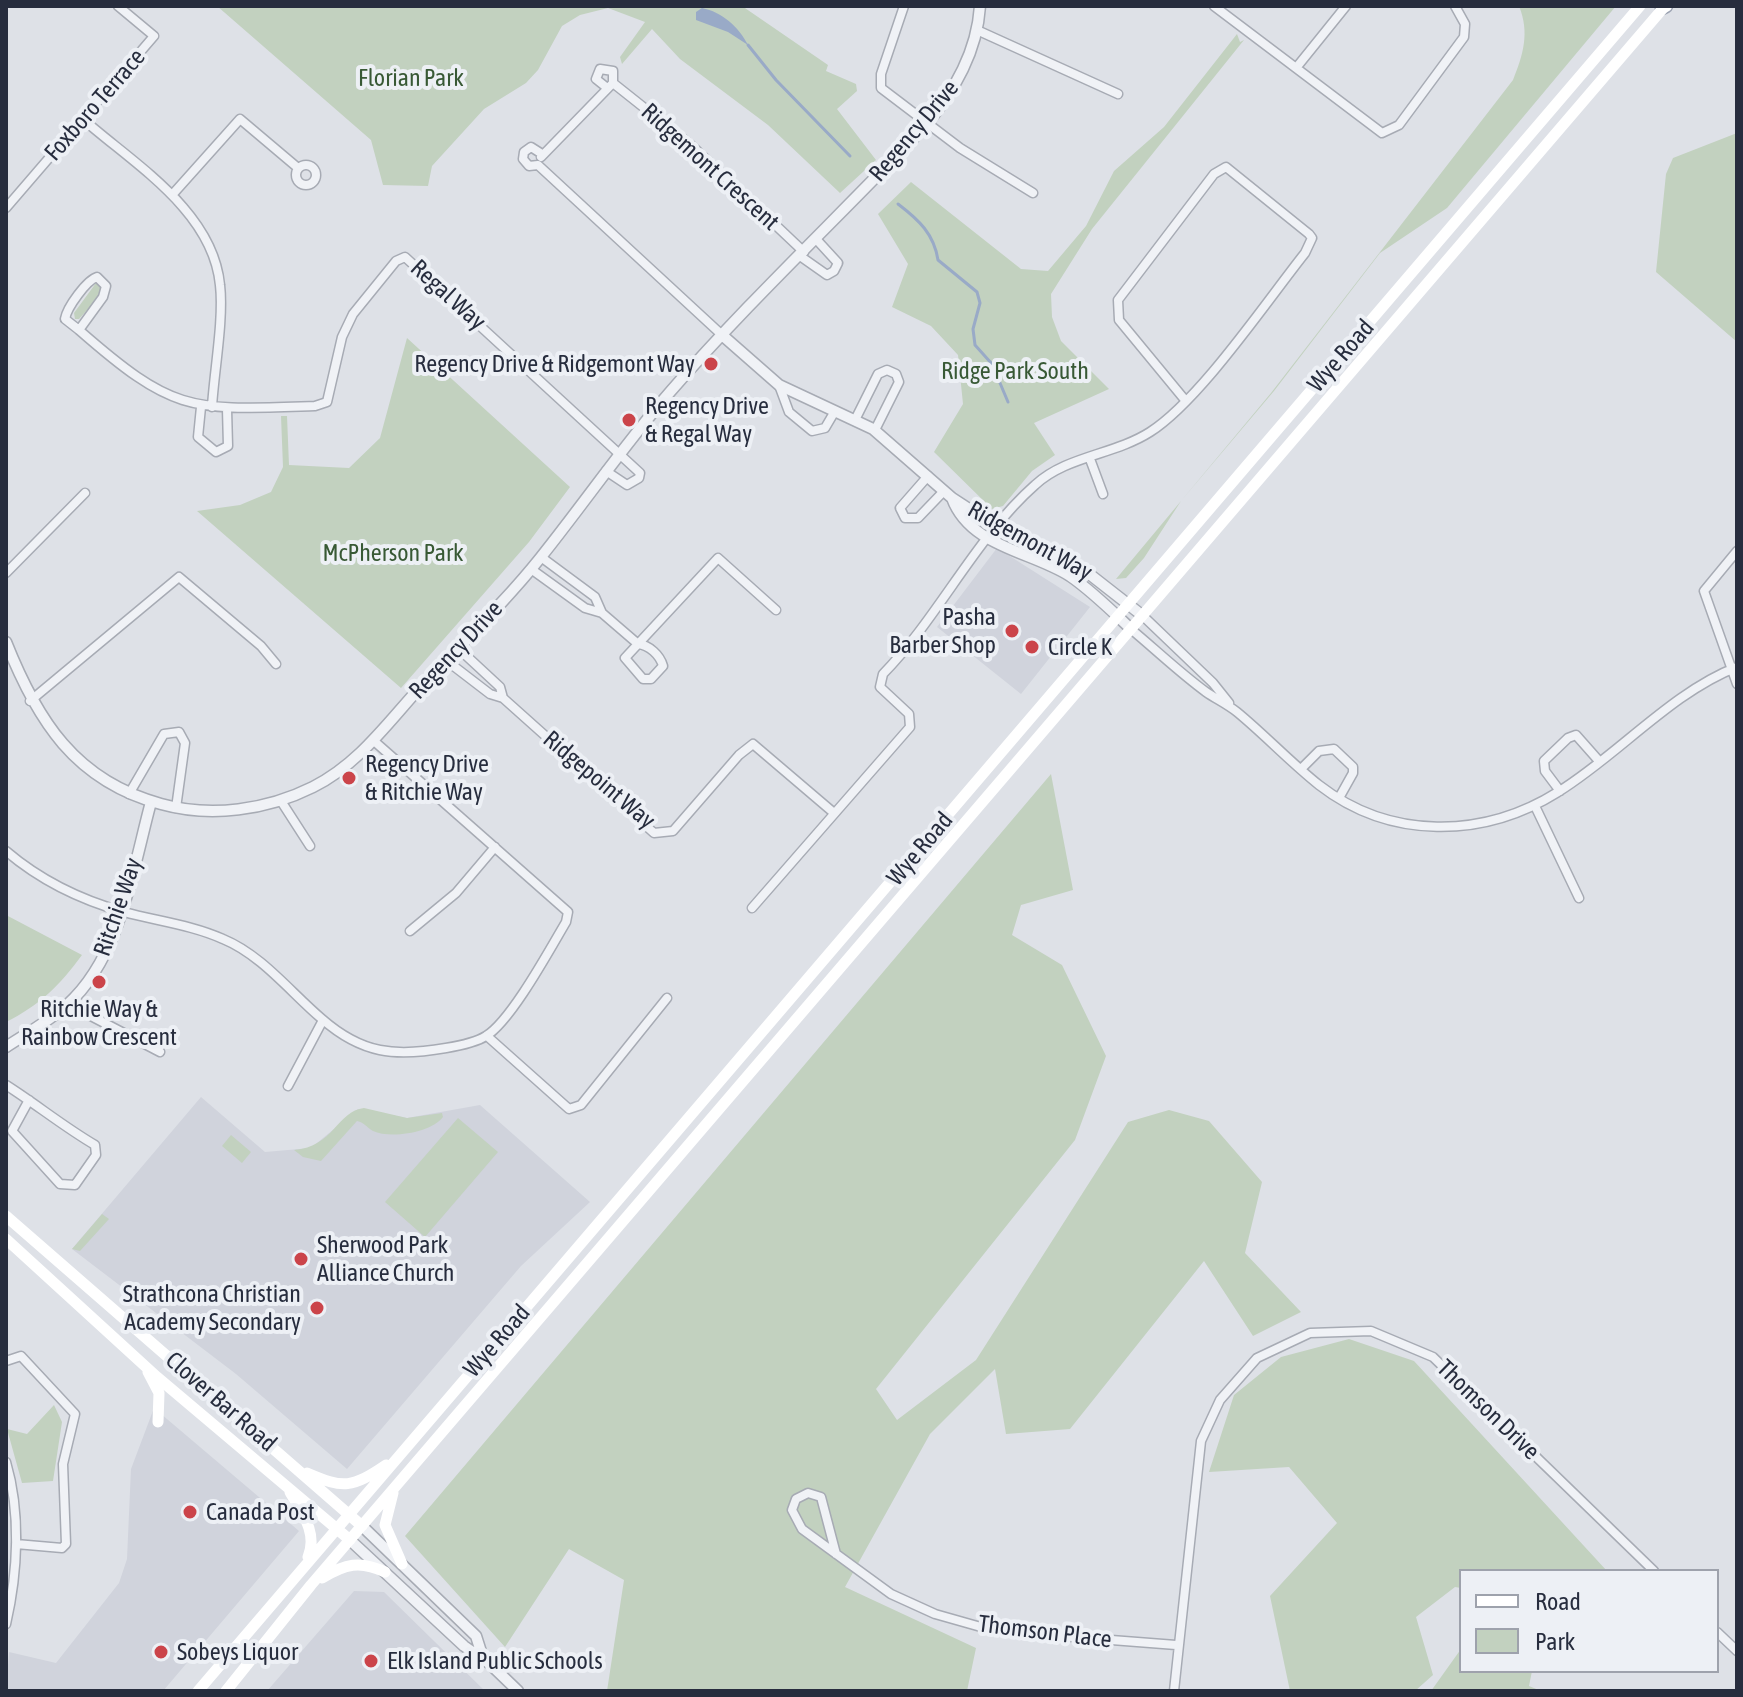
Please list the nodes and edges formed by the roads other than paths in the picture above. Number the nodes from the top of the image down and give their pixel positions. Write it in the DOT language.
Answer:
graph roads {
  1 [pos="118,6"];
  2 [pos="904,6"];
  3 [pos="980,6"];
  4 [pos="1214,6"];
  5 [pos="1346,6"];
  6 [pos="1455,6"];
  7 [pos="1640,6"];
  8 [pos="1664,7"];
  9 [pos="979,31"];
  10 [pos="1296,68"];
  11 [pos="1118,94"];
  12 [pos="84,120"];
  13 [pos="927,124"];
  14 [pos="542,154"];
  15 [pos="538,165"];
  16 [pos="298,168"];
  17 [pos="1033,193"];
  18 [pos="172,195"];
  19 [pos="6,208"];
  20 [pos="816,239"];
  21 [pos="802,254"];
  22 [pos="79,330"];
  23 [pos="722,335"];
  24 [pos="779,385"];
  25 [pos="1185,400"];
  26 [pos="201,407"];
  27 [pos="212,407"];
  28 [pos="227,409"];
  29 [pos="835,411"];
  30 [pos="855,420"];
  31 [pos="875,430"];
  32 [pos="618,453"];
  33 [pos="1090,459"];
  34 [pos="606,471"];
  35 [pos="928,476"];
  36 [pos="85,493"];
  37 [pos="1103,494"];
  38 [pos="948,495"];
  39 [pos="998,528"];
  40 [pos="990,538"];
  41 [pos="1737,551"];
  42 [pos="541,557"];
  43 [pos="531,569"];
  44 [pos="6,573"];
  45 [pos="1128,603"];
  46 [pos="776,610"];
  47 [pos="602,613"];
  48 [pos="1117,616"];
  49 [pos="1143,616"];
  50 [pos="1132,630"];
  51 [pos="6,642"];
  52 [pos="638,644"];
  53 [pos="459,649"];
  54 [pos="447,661"];
  55 [pos="276,664"];
  56 [pos="1734,668"];
  57 [pos="1737,684"];
  58 [pos="503,698"];
  59 [pos="30,701"];
  60 [pos="1234,710"];
  61 [pos="374,741"];
  62 [pos="1599,761"];
  63 [pos="1301,769"];
  64 [pos="1560,791"];
  65 [pos="129,794"];
  66 [pos="1339,798"];
  67 [pos="281,801"];
  68 [pos="151,802"];
  69 [pos="1535,806"];
  70 [pos="176,808"];
  71 [pos="834,813"];
  72 [pos="310,846"];
  73 [pos="495,847"];
  74 [pos="6,851"];
  75 [pos="1579,898"];
  76 [pos="752,908"];
  77 [pos="121,911"];
  78 [pos="410,931"];
  79 [pos="667,998"];
  80 [pos="68,1004"];
  81 [pos="323,1020"];
  82 [pos="487,1036"];
  83 [pos="6,1047"];
  84 [pos="160,1052"];
  85 [pos="6,1085"];
  86 [pos="288,1086"];
  87 [pos="29,1100"];
  88 [pos="6,1216"];
  89 [pos="6,1239"];
  90 [pos="6,1361"];
  91 [pos="144,1365"];
  92 [pos="158,1422"];
  93 [pos="400,1456"];
  94 [pos="6,1462"];
  95 [pos="299,1470"];
  96 [pos="286,1485"];
  97 [pos="396,1487"];
  98 [pos="349,1515"];
  99 [pos="362,1526"];
  100 [pos="337,1528"];
  101 [pos="350,1540"];
  102 [pos="16,1544"];
  103 [pos="836,1554"];
  104 [pos="402,1564"];
  105 [pos="304,1568"];
  106 [pos="1652,1569"];
  107 [pos="385,1572"];
  108 [pos="311,1585"];
  109 [pos="6,1623"];
  110 [pos="1719,1634"];
  111 [pos="1176,1645"];
  112 [pos="1737,1651"];
  113 [pos="483,1658"];
  114 [pos="198,1691"];
  115 [pos="226,1691"];
  116 [pos="518,1691"];
  117 [pos="1174,1691"];
  1 -- 12 [label="street, Foxboro Terrace"];
  2 -- 13 [label="street"];
  3 -- 9 [label="street, Regency Drive"];
  4 -- 10 [label="street"];
  5 -- 10 [label="street"];
  6 -- 10 [label="street"];
  7 -- 45 [label="main road, Wye Road"];
  8 -- 49 [label="main road, Wye Road"];
  9 -- 11 [label="street"];
  9 -- 13 [label="street, Regency Drive"];
  12 -- 18 [label="street"];
  12 -- 19 [label="street, Foxboro Terrace"];
  13 -- 17 [label="street"];
  13 -- 20 [label="street, Regency Drive"];
  14 -- 15 [label="street, Ridgemont Crescent"];
  14 -- 15 [label="street, Ridgemont Crescent"];
  14 -- 21 [label="street, Ridgemont Crescent"];
  15 -- 23 [label="street"];
  16 -- 18 [label="street"];
  18 -- 27 [label="street"];
  20 -- 21 [label="street, Regency Drive"];
  20 -- 21 [label="street"];
  21 -- 23 [label="street, Regency Drive"];
  22 -- 22 [label="street"];
  22 -- 26 [label="street, Regal Way"];
  23 -- 24 [label="street, Ridgemont Way"];
  23 -- 32 [label="street, Regency Drive"];
  24 -- 29 [label="street, Ridgemont Way"];
  24 -- 29 [label="street"];
  25 -- 25 [label="street"];
  25 -- 33 [label="street"];
  26 -- 27 [label="street, Regal Way"];
  26 -- 28 [label="street"];
  27 -- 28 [label="street, Regal Way"];
  28 -- 32 [label="street, Regal Way"];
  29 -- 30 [label="street, Ridgemont Way"];
  30 -- 31 [label="street, Ridgemont Way"];
  30 -- 31 [label="street"];
  31 -- 35 [label="street, Ridgemont Way"];
  32 -- 34 [label="street, Regency Drive"];
  32 -- 34 [label="street"];
  33 -- 37 [label="street"];
  33 -- 39 [label="street"];
  34 -- 42 [label="street, Regency Drive"];
  35 -- 38 [label="street, Ridgemont Way"];
  35 -- 38 [label="street, Ridgemont Way"];
  36 -- 44 [label="street"];
  38 -- 39 [label="street, Ridgemont Way"];
  38 -- 40 [label="street, Ridgemont Way"];
  39 -- 40 [label="street"];
  39 -- 45 [label="street, Ridgemont Way"];
  40 -- 48 [label="street, Ridgemont Way"];
  40 -- 71 [label="street"];
  41 -- 56 [label="street"];
  42 -- 43 [label="street, Regency Drive"];
  42 -- 47 [label="street"];
  43 -- 47 [label="street"];
  43 -- 53 [label="street, Regency Drive"];
  45 -- 48 [label="main road, Wye Road"];
  45 -- 49 [label="street, Ridgemont Way"];
  46 -- 52 [label="street"];
  47 -- 52 [label="street"];
  48 -- 50 [label="street, Ridgemont Way"];
  48 -- 93 [label="main road, Wye Road"];
  49 -- 50 [label="main road, Wye Road"];
  49 -- 60 [label="street"];
  50 -- 60 [label="street"];
  50 -- 97 [label="main road, Wye Road"];
  51 -- 59 [label="street, Regency Drive"];
  52 -- 52 [label="street"];
  53 -- 54 [label="street, Regency Drive"];
  53 -- 58 [label="street, Ridgepoint Way"];
  54 -- 58 [label="street, Ridgepoint Way"];
  54 -- 61 [label="street, Regency Drive"];
  55 -- 59 [label="street"];
  56 -- 57 [label="street"];
  56 -- 62 [label="street"];
  58 -- 71 [label="street, Ridgepoint Way"];
  59 -- 65 [label="street, Regency Drive"];
  60 -- 63 [label="street"];
  61 -- 67 [label="street, Regency Drive"];
  61 -- 73 [label="street"];
  62 -- 64 [label="street"];
  62 -- 64 [label="street"];
  63 -- 66 [label="street"];
  63 -- 66 [label="street"];
  64 -- 69 [label="street"];
  65 -- 68 [label="street, Regency Drive"];
  65 -- 70 [label="street"];
  66 -- 69 [label="street"];
  67 -- 70 [label="street, Regency Drive"];
  67 -- 72 [label="street"];
  68 -- 70 [label="street, Regency Drive"];
  68 -- 77 [label="street, Ritchie Way"];
  69 -- 75 [label="street"];
  71 -- 76 [label="street"];
  73 -- 78 [label="street"];
  73 -- 82 [label="street"];
  74 -- 77 [label="street"];
  77 -- 80 [label="street, Ritchie Way"];
  77 -- 81 [label="street"];
  79 -- 82 [label="street"];
  80 -- 83 [label="street, Ritchie Way"];
  80 -- 84 [label="street"];
  81 -- 82 [label="street"];
  81 -- 86 [label="street"];
  85 -- 87 [label="street"];
  87 -- 87 [label="street"];
  88 -- 95 [label="main road, Clover Bar Road"];
  89 -- 91 [label="main road, Clover Bar Road"];
  90 -- 102 [label="street"];
  91 -- 92 [label="main road"];
  91 -- 96 [label="main road, Clover Bar Road"];
  93 -- 95 [label="main road"];
  93 -- 98 [label="main road, Wye Road"];
  94 -- 102 [label="street"];
  95 -- 98 [label="main road, Clover Bar Road"];
  96 -- 100 [label="main road, Clover Bar Road"];
  96 -- 105 [label="main road"];
  97 -- 99 [label="main road, Wye Road"];
  97 -- 104 [label="main road"];
  98 -- 99 [label="main road, Clover Bar Road"];
  98 -- 100 [label="main road, Wye Road"];
  99 -- 101 [label="main road, Wye Road"];
  99 -- 104 [label="street"];
  100 -- 101 [label="main road, Clover Bar Road"];
  100 -- 105 [label="main road, Wye Road"];
  101 -- 107 [label="street"];
  101 -- 108 [label="main road, Wye Road"];
  102 -- 109 [label="street"];
  103 -- 103 [label="street, Thomson Place"];
  103 -- 111 [label="street, Thomson Place"];
  104 -- 113 [label="street"];
  105 -- 114 [label="main road, Wye Road"];
  106 -- 111 [label="street, Thomson Drive"];
  107 -- 108 [label="main road"];
  107 -- 113 [label="street"];
  108 -- 115 [label="main road, Wye Road"];
  110 -- 112 [label="street"];
  111 -- 117 [label="street, Thomson Drive"];
  113 -- 116 [label="street"];
}
